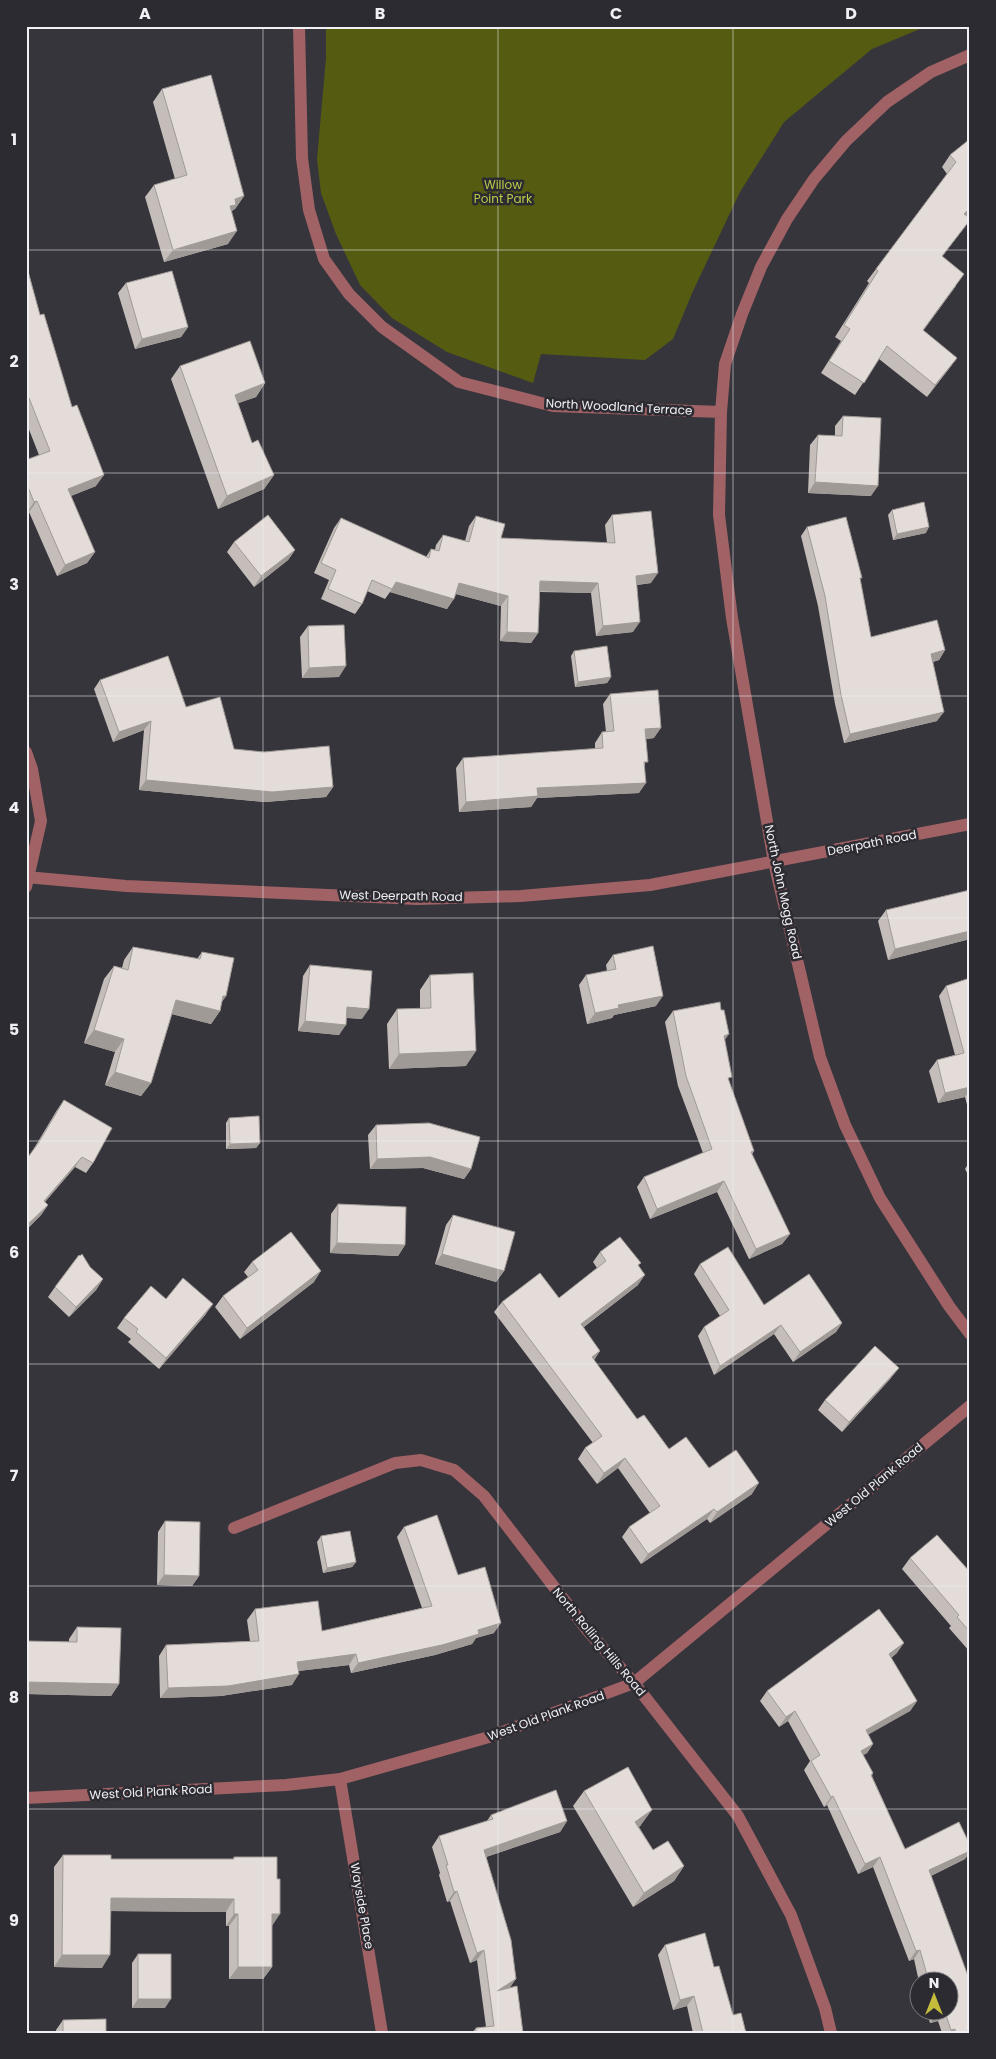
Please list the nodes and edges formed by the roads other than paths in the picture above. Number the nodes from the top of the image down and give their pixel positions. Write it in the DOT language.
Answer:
graph roads {
  1 [pos="299,26"];
  2 [pos="970,55"];
  3 [pos="721,412"];
  4 [pos="26,752"];
  5 [pos="970,824"];
  6 [pos="774,862"];
  7 [pos="27,880"];
  8 [pos="970,1334"];
  9 [pos="970,1406"];
  10 [pos="234,1528"];
  11 [pos="634,1683"];
  12 [pos="340,1780"];
  13 [pos="26,1798"];
  14 [pos="382,2033"];
  15 [pos="831,2033"];
  1 -- 3 [label="street, North Woodland Terrace"];
  2 -- 3 [label="street, North John Mogg Road"];
  3 -- 6 [label="street, North John Mogg Road"];
  4 -- 7 [label="street"];
  5 -- 6 [label="street, Deerpath Road"];
  6 -- 7 [label="street, West Deerpath Road"];
  6 -- 8 [label="street, North John Mogg Road"];
  9 -- 11 [label="street, West Old Plank Road"];
  10 -- 11 [label="street, North Rolling Hills Road"];
  11 -- 12 [label="street, West Old Plank Road"];
  11 -- 15 [label="street, North Rolling Hills Road"];
  12 -- 13 [label="street, West Old Plank Road"];
  12 -- 14 [label="street, Wayside Place"];
}
